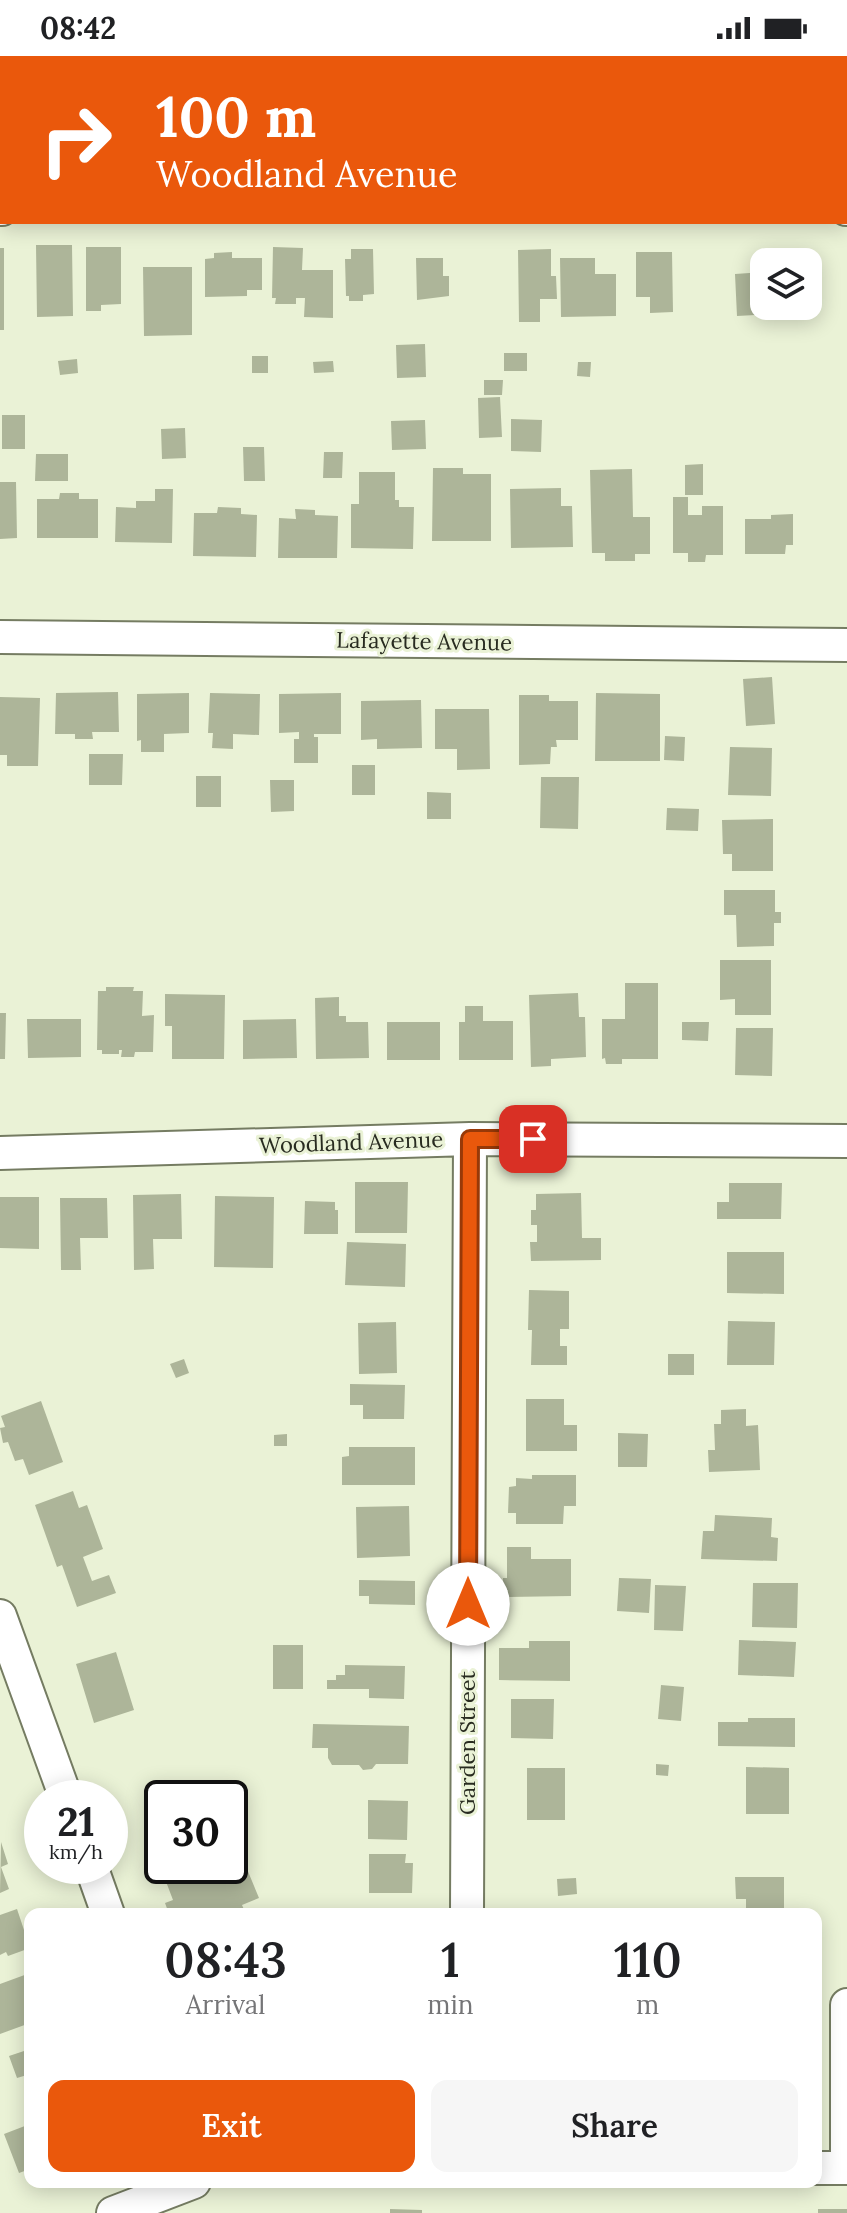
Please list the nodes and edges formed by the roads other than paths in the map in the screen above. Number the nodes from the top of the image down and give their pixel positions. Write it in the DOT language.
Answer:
graph roads {
  1 [pos="0,637"];
  2 [pos="847,645"];
  3 [pos="470,1139"];
  4 [pos="847,1141"];
  5 [pos="0,1153"];
  6 [pos="4,1636"];
  7 [pos="59,1780"];
  8 [pos="97,1884"];
  9 [pos="106,1908"];
  10 [pos="467,1908"];
  11 [pos="847,2005"];
  12 [pos="822,2168"];
  13 [pos="847,2168"];
  14 [pos="178,2188"];
  15 [pos="113,2213"];
  1 -- 2 [label="street, Lafayette Avenue"];
  3 -- 4 [label="street, Woodland Avenue"];
  3 -- 5 [label="street, Woodland Avenue"];
  3 -- 10 [label="street, Garden Street"];
  6 -- 7 [label="street"];
  8 -- 9 [label="street"];
  11 -- 13 [label="street"];
  12 -- 13 [label="street"];
  14 -- 15 [label="street"];
}
